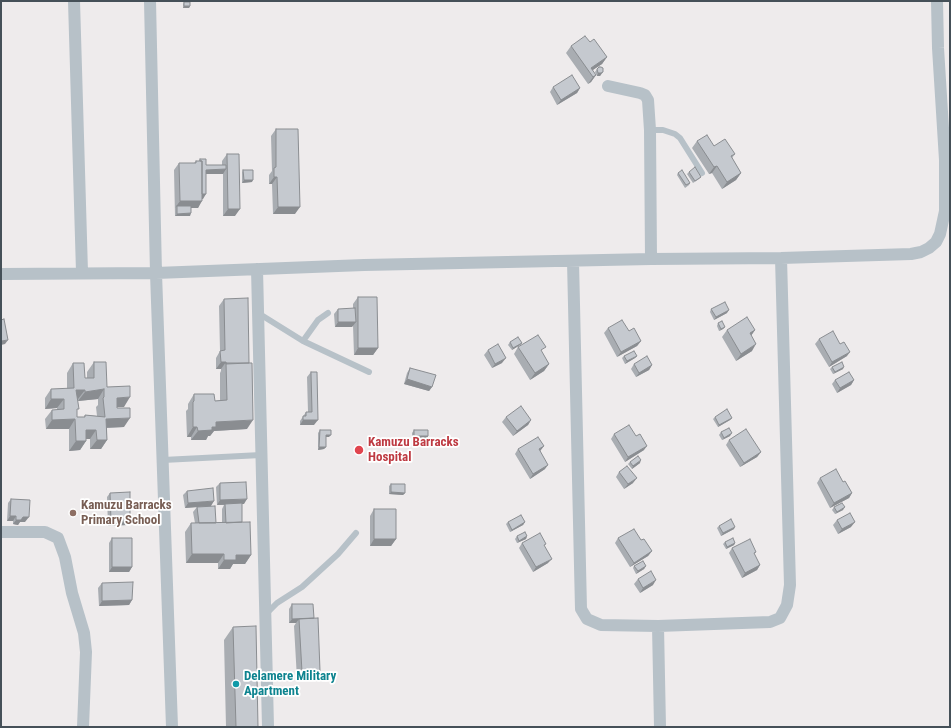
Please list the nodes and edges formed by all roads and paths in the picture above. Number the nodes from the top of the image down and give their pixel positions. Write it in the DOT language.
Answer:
graph roads {
  1 [pos="74,1"];
  2 [pos="150,1"];
  3 [pos="937,1"];
  4 [pos="608,86"];
  5 [pos="650,130"];
  6 [pos="702,173"];
  7 [pos="781,258"];
  8 [pos="651,259"];
  9 [pos="572,261"];
  10 [pos="257,269"];
  11 [pos="82,272"];
  12 [pos="156,273"];
  13 [pos="1,274"];
  14 [pos="258,313"];
  15 [pos="328,313"];
  16 [pos="303,341"];
  17 [pos="369,372"];
  18 [pos="261,455"];
  19 [pos="163,460"];
  20 [pos="1,532"];
  21 [pos="356,533"];
  22 [pos="265,615"];
  23 [pos="658,626"];
  24 [pos="83,727"];
  25 [pos="172,727"];
  26 [pos="268,727"];
  27 [pos="660,727"];
  1 -- 11 [label="street"];
  2 -- 12 [label="street"];
  3 -- 7 [label="street"];
  4 -- 5 [label="street"];
  5 -- 6 [label="lane"];
  5 -- 8 [label="street"];
  7 -- 8 [label="street"];
  7 -- 23 [label="street"];
  8 -- 9 [label="street"];
  9 -- 10 [label="street"];
  9 -- 23 [label="street"];
  10 -- 12 [label="street"];
  10 -- 14 [label="street"];
  11 -- 12 [label="street"];
  11 -- 13 [label="street"];
  12 -- 19 [label="street"];
  14 -- 16 [label="lane"];
  14 -- 18 [label="street"];
  15 -- 16 [label="lane"];
  16 -- 17 [label="lane"];
  18 -- 19 [label="lane"];
  18 -- 22 [label="street"];
  19 -- 25 [label="street"];
  20 -- 24 [label="street"];
  21 -- 22 [label="lane"];
  22 -- 26 [label="street"];
  23 -- 27 [label="street"];
}
